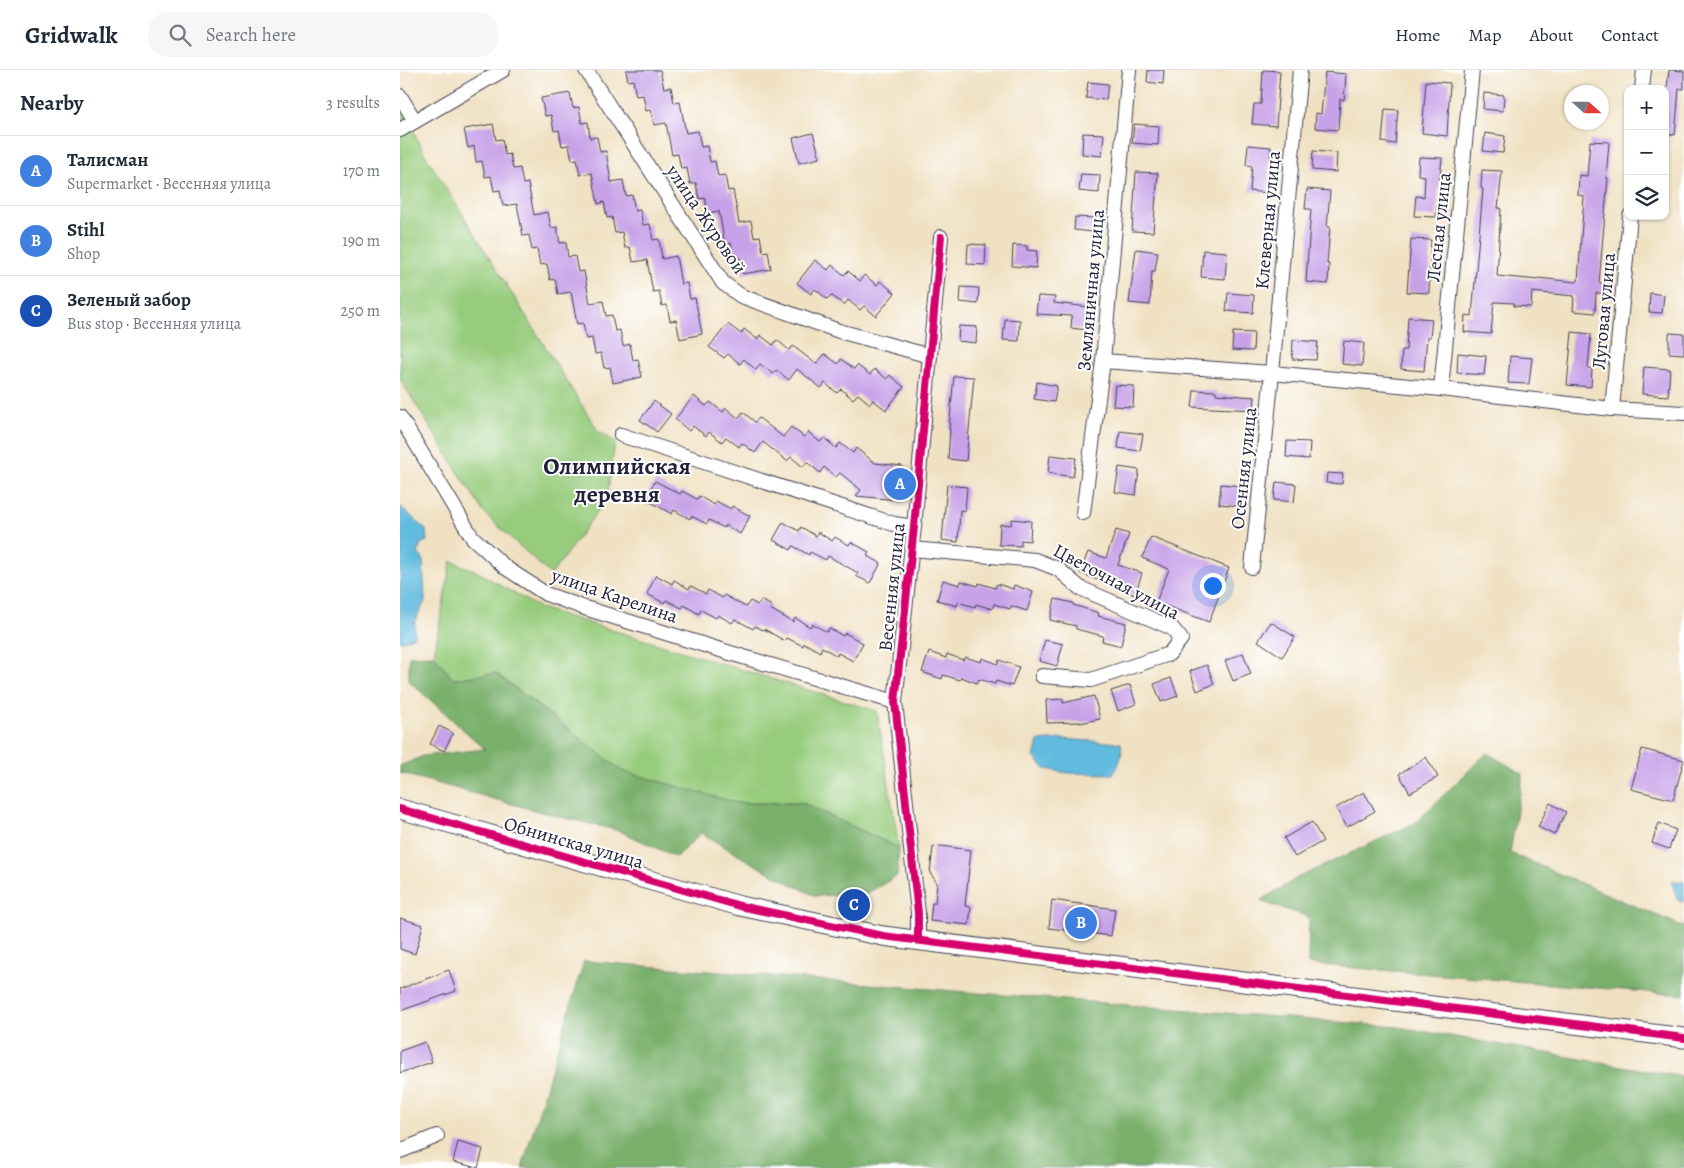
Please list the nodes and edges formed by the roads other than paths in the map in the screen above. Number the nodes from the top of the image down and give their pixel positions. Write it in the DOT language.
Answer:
graph roads {
  1 [pos="503,70"];
  2 [pos="586,70"];
  3 [pos="1129,70"];
  4 [pos="1300,70"];
  5 [pos="1472,70"];
  6 [pos="1644,70"];
  7 [pos="1642,85"];
  8 [pos="400,96"];
  9 [pos="415,121"];
  10 [pos="400,130"];
  11 [pos="1630,220"];
  12 [pos="941,237"];
  13 [pos="930,356"];
  14 [pos="1103,361"];
  15 [pos="1272,373"];
  16 [pos="1441,388"];
  17 [pos="1612,409"];
  18 [pos="1684,414"];
  19 [pos="400,417"];
  20 [pos="621,435"];
  21 [pos="1083,513"];
  22 [pos="914,527"];
  23 [pos="912,549"];
  24 [pos="1252,567"];
  25 [pos="1042,676"];
  26 [pos="895,702"];
  27 [pos="400,809"];
  28 [pos="918,940"];
  29 [pos="1684,1038"];
  30 [pos="437,1136"];
  31 [pos="400,1151"];
  1 -- 9 [label="street"];
  2 -- 13 [label="street, улица Журовой"];
  3 -- 14 [label="street, Земляничная улица"];
  4 -- 15 [label="street, Клеверная улица"];
  5 -- 16 [label="street, Лесная улица"];
  6 -- 7 [label="street"];
  8 -- 9 [label="street"];
  9 -- 10 [label="street"];
  11 -- 17 [label="street, Луговая улица"];
  12 -- 13 [label="street, Весенняя улица"];
  13 -- 22 [label="street, Весенняя улица"];
  14 -- 15 [label="street"];
  14 -- 21 [label="street, Земляничная улица"];
  15 -- 16 [label="street"];
  15 -- 24 [label="street, Осенняя улица"];
  16 -- 17 [label="street"];
  17 -- 18 [label="street"];
  19 -- 26 [label="street, улица Карелина"];
  20 -- 22 [label="street"];
  22 -- 23 [label="street, Весенняя улица"];
  23 -- 25 [label="street, Цветочная улица"];
  23 -- 26 [label="street, Весенняя улица"];
  26 -- 28 [label="street, Весенняя улица"];
  27 -- 28 [label="street, Обнинская улица"];
  28 -- 29 [label="street, Обнинская улица"];
  30 -- 31 [label="street"];
}
